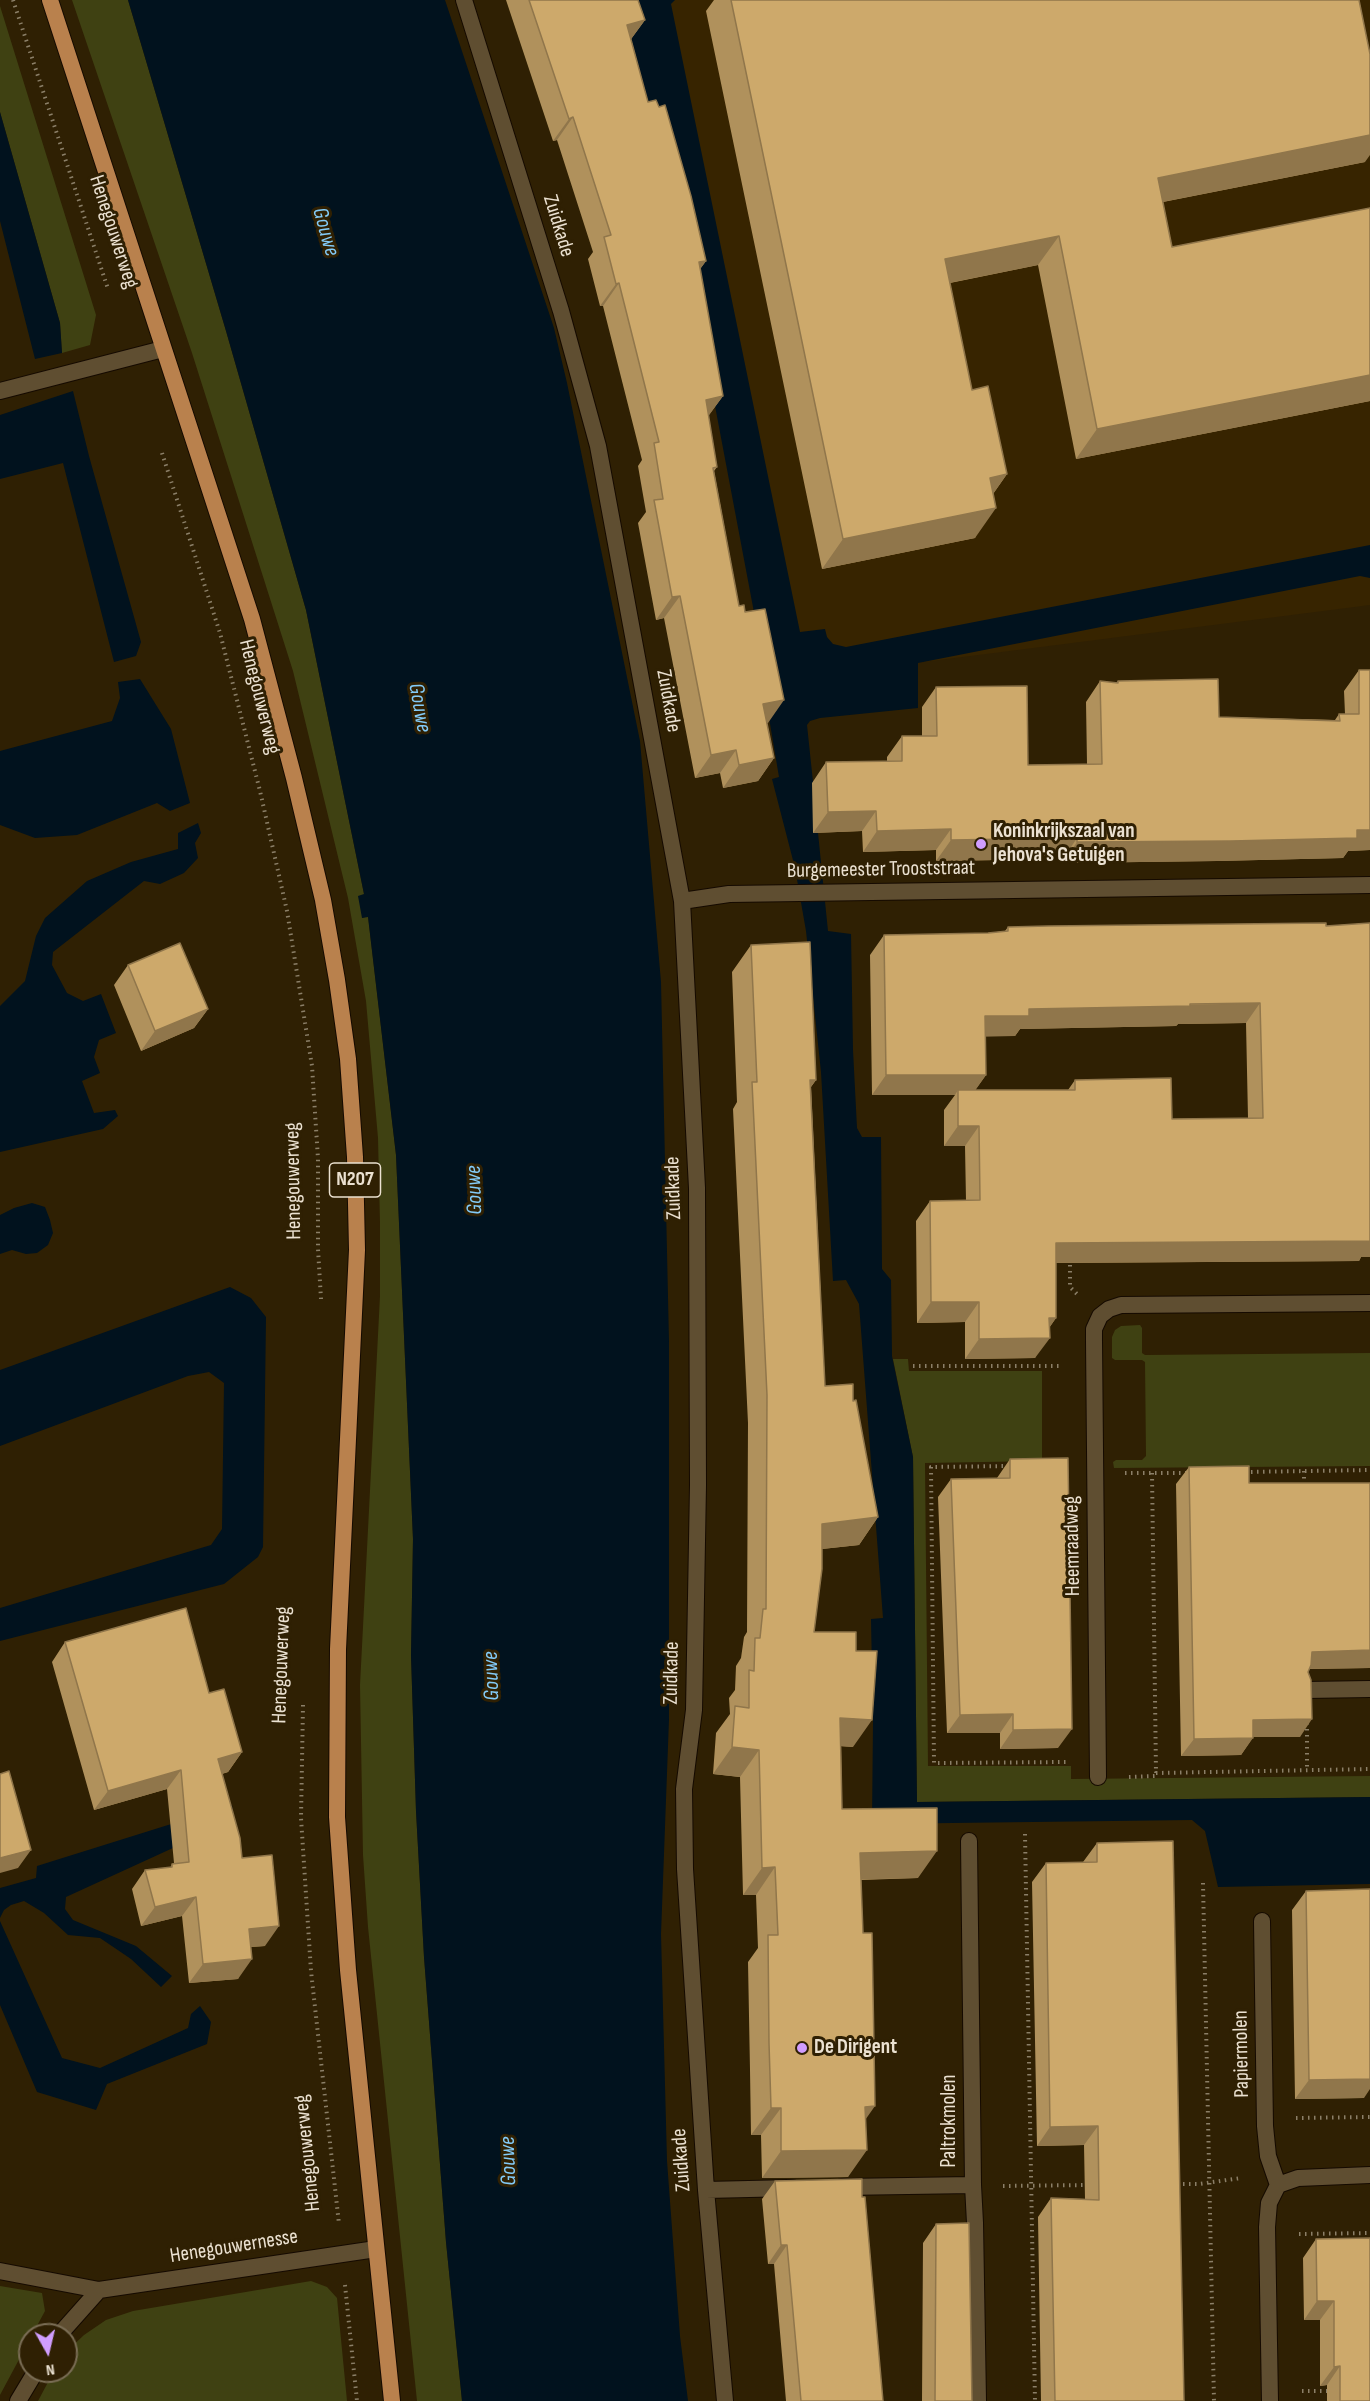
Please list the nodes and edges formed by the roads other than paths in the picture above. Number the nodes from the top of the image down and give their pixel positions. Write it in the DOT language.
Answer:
graph roads {
  1 [pos="50,0"];
  2 [pos="464,0"];
  3 [pos="163,350"];
  4 [pos="0,391"];
  5 [pos="1370,885"];
  6 [pos="682,901"];
  7 [pos="1370,1303"];
  8 [pos="1370,1689"];
  9 [pos="1306,1690"];
  10 [pos="1098,1769"];
  11 [pos="969,1841"];
  12 [pos="1262,1921"];
  13 [pos="1370,2175"];
  14 [pos="973,2185"];
  15 [pos="1278,2185"];
  16 [pos="706,2190"];
  17 [pos="376,2249"];
  18 [pos="0,2271"];
  19 [pos="99,2290"];
  20 [pos="70,2323"];
  21 [pos="29,2383"];
  22 [pos="1270,2396"];
  23 [pos="18,2401"];
  24 [pos="392,2401"];
  25 [pos="725,2401"];
  26 [pos="978,2401"];
  1 -- 3 [label="main road, Henegouwerweg / N207"];
  2 -- 6 [label="street, Zuidkade"];
  3 -- 4 [label="street"];
  3 -- 17 [label="main road, Henegouwerweg / N207"];
  5 -- 6 [label="street, Burgemeester Trooststraat"];
  6 -- 16 [label="street, Zuidkade"];
  7 -- 10 [label="street, Heemraadweg"];
  8 -- 9 [label="street"];
  11 -- 14 [label="street, Paltrokmolen"];
  12 -- 15 [label="street, Papiermolen"];
  13 -- 15 [label="street"];
  14 -- 16 [label="street"];
  14 -- 26 [label="street, Paltrokmolen"];
  15 -- 22 [label="street"];
  16 -- 25 [label="street, Zuidkade"];
  17 -- 19 [label="street, Henegouwernesse"];
  17 -- 24 [label="main road, Henegouwerweg / N207"];
  18 -- 19 [label="street, Henegouwernesse"];
  19 -- 20 [label="street"];
  21 -- 23 [label="street"];
}
